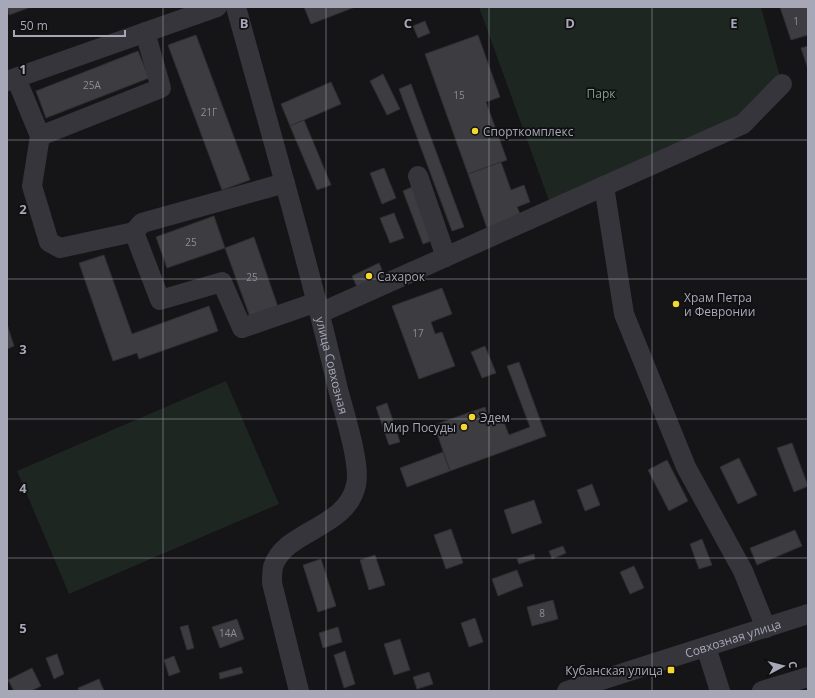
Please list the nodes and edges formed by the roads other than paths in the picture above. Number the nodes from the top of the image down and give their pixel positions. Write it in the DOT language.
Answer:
graph roads {
  1 [pos="217,7"];
  2 [pos="236,7"];
  3 [pos="145,32"];
  4 [pos="12,80"];
  5 [pos="782,84"];
  6 [pos="40,136"];
  7 [pos="418,176"];
  8 [pos="285,183"];
  9 [pos="604,186"];
  10 [pos="134,232"];
  11 [pos="446,257"];
  12 [pos="319,307"];
  13 [pos="808,614"];
  14 [pos="766,628"];
  15 [pos="706,647"];
  16 [pos="808,677"];
  17 [pos="299,691"];
  18 [pos="570,691"];
  19 [pos="720,691"];
  20 [pos="762,691"];
  1 -- 3 [label="street"];
  2 -- 8 [label="street, улица Совхозная"];
  3 -- 4 [label="street"];
  3 -- 6 [label="street"];
  4 -- 6 [label="street"];
  5 -- 9 [label="street"];
  6 -- 10 [label="street"];
  7 -- 11 [label="street"];
  8 -- 10 [label="street"];
  8 -- 12 [label="street, улица Совхозная"];
  9 -- 11 [label="street"];
  9 -- 14 [label="street"];
  10 -- 12 [label="street"];
  11 -- 12 [label="street"];
  12 -- 17 [label="street, улица Совхозная"];
  13 -- 14 [label="street, Совхозная улица"];
  14 -- 15 [label="street, Совхозная улица"];
  15 -- 18 [label="street, Совхозная улица"];
  15 -- 19 [label="street"];
  16 -- 20 [label="street"];
}
